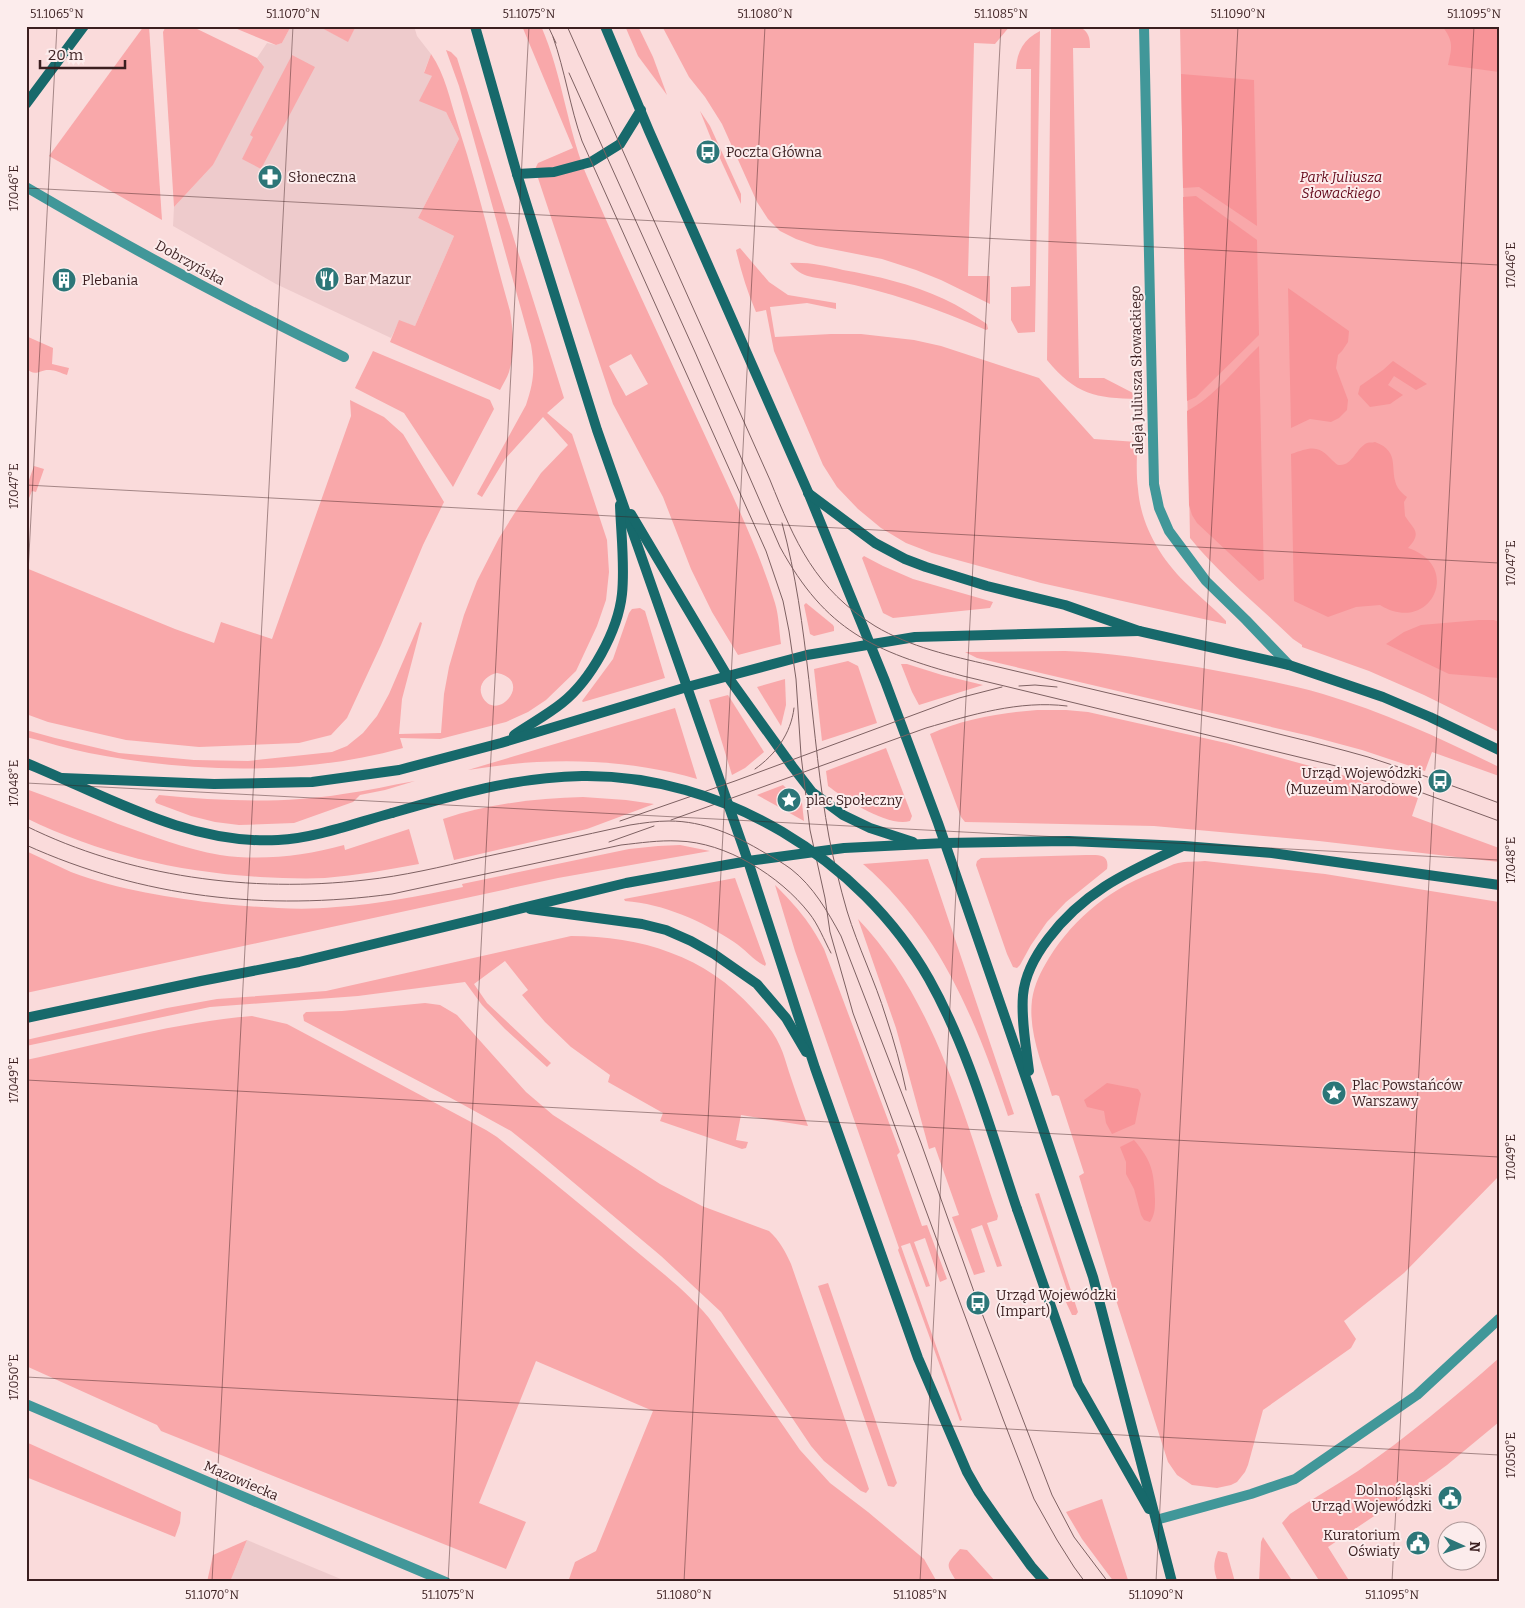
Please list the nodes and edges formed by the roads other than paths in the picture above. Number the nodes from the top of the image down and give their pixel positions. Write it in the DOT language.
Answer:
graph roads {
  1 [pos="84,26"];
  2 [pos="475,26"];
  3 [pos="605,26"];
  4 [pos="1144,26"];
  5 [pos="26,104"];
  6 [pos="641,110"];
  7 [pos="517,174"];
  8 [pos="26,187"];
  9 [pos="344,357"];
  10 [pos="808,492"];
  11 [pos="619,494"];
  12 [pos="1139,631"];
  13 [pos="870,644"];
  14 [pos="1289,665"];
  15 [pos="728,676"];
  16 [pos="687,687"];
  17 [pos="505,741"];
  18 [pos="1499,750"];
  19 [pos="26,763"];
  20 [pos="62,778"];
  21 [pos="946,843"];
  22 [pos="921,844"];
  23 [pos="1184,846"];
  24 [pos="748,861"];
  25 [pos="1499,885"];
  26 [pos="524,908"];
  27 [pos="26,1018"];
  28 [pos="815,1068"];
  29 [pos="1030,1090"];
  30 [pos="1499,1319"];
  31 [pos="26,1404"];
  32 [pos="1156,1520"];
  33 [pos="446,1582"];
  34 [pos="1045,1582"];
  35 [pos="1172,1582"];
  1 -- 5 [label="main road"];
  2 -- 7 [label="main road"];
  3 -- 6 [label="main road"];
  4 -- 14 [label="street, aleja Juliusza Słowackiego"];
  6 -- 7 [label="main road"];
  6 -- 10 [label="main road"];
  7 -- 11 [label="main road"];
  8 -- 9 [label="street, Dobrzyńska"];
  10 -- 12 [label="main road"];
  10 -- 13 [label="main road"];
  11 -- 15 [label="main road"];
  11 -- 16 [label="main road"];
  11 -- 17 [label="main road"];
  12 -- 13 [label="main road"];
  12 -- 14 [label="main road"];
  13 -- 15 [label="main road"];
  13 -- 21 [label="main road"];
  14 -- 18 [label="main road"];
  15 -- 16 [label="main road"];
  15 -- 22 [label="main road"];
  16 -- 17 [label="main road"];
  16 -- 24 [label="main road"];
  17 -- 20 [label="main road"];
  19 -- 20 [label="main road"];
  20 -- 32 [label="main road, bridge"];
  21 -- 22 [label="main road"];
  21 -- 23 [label="main road"];
  21 -- 29 [label="main road"];
  22 -- 24 [label="main road"];
  23 -- 25 [label="main road"];
  23 -- 29 [label="main road"];
  24 -- 26 [label="main road"];
  24 -- 28 [label="main road"];
  26 -- 27 [label="main road"];
  26 -- 28 [label="main road"];
  28 -- 34 [label="main road"];
  29 -- 32 [label="main road"];
  30 -- 32 [label="street"];
  31 -- 33 [label="street, Mazowiecka"];
  32 -- 35 [label="main road"];
}
